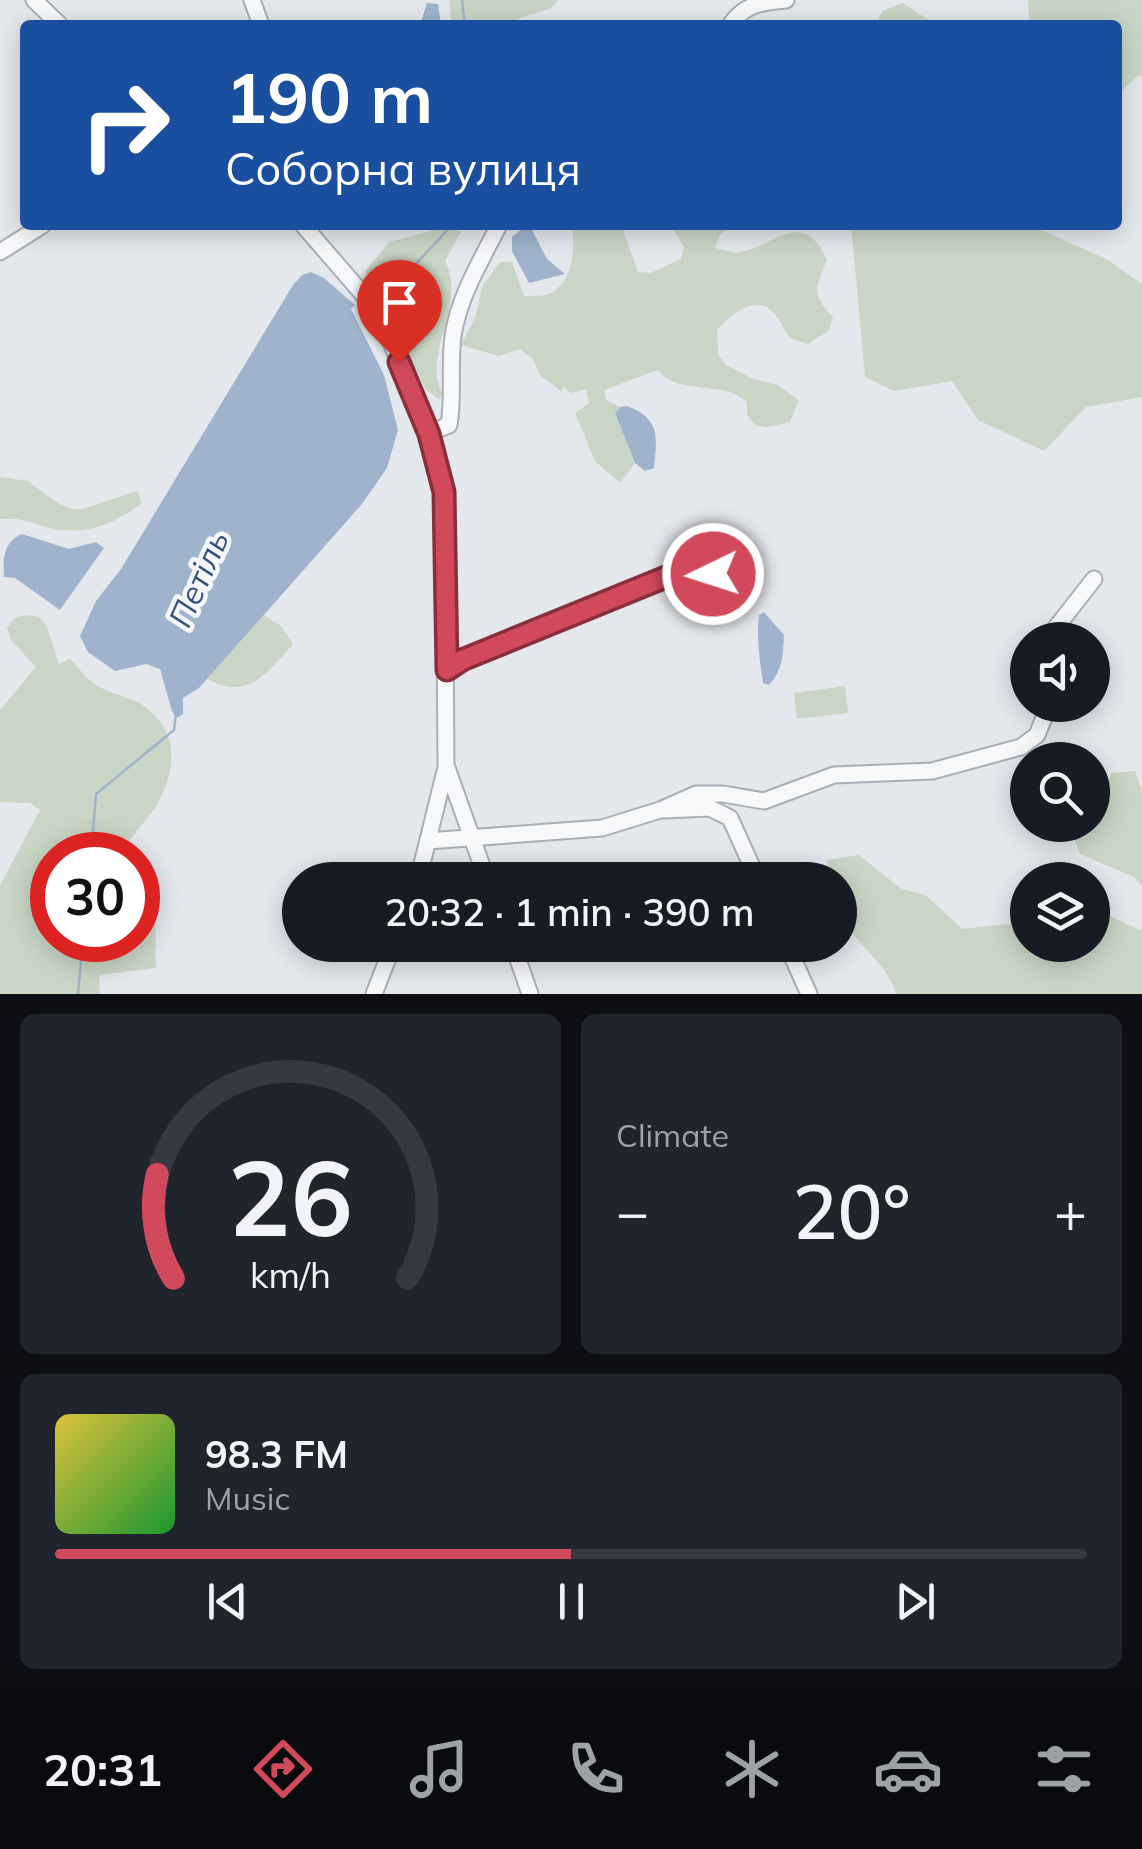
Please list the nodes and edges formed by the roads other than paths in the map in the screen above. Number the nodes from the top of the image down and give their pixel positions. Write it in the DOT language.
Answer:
graph roads {
  1 [pos="34,0"];
  2 [pos="786,0"];
  3 [pos="55,20"];
  4 [pos="734,20"];
  5 [pos="35,230"];
  6 [pos="307,230"];
  7 [pos="496,230"];
  8 [pos="0,252"];
  9 [pos="429,434"];
  10 [pos="713,574"];
  11 [pos="1094,579"];
  12 [pos="1060,622"];
  13 [pos="447,670"];
  14 [pos="1042,722"];
  15 [pos="446,765"];
  16 [pos="660,810"];
  17 [pos="471,840"];
  18 [pos="428,841"];
  19 [pos="423,862"];
  20 [pos="480,862"];
  21 [pos="750,862"];
  22 [pos="386,962"];
  23 [pos="519,962"];
  24 [pos="795,962"];
  25 [pos="374,994"];
  26 [pos="530,994"];
  27 [pos="809,994"];
  1 -- 3 [label="street"];
  2 -- 4 [label="street"];
  5 -- 8 [label="street"];
  6 -- 9 [label="street"];
  7 -- 9 [label="street"];
  9 -- 13 [label="street"];
  10 -- 13 [label="street"];
  11 -- 12 [label="street"];
  13 -- 15 [label="street"];
  14 -- 16 [label="street"];
  15 -- 17 [label="street"];
  15 -- 18 [label="street"];
  16 -- 17 [label="street"];
  16 -- 21 [label="street"];
  17 -- 18 [label="street"];
  17 -- 20 [label="street"];
  18 -- 19 [label="street"];
  22 -- 25 [label="street"];
  23 -- 26 [label="street"];
  24 -- 27 [label="street"];
}
